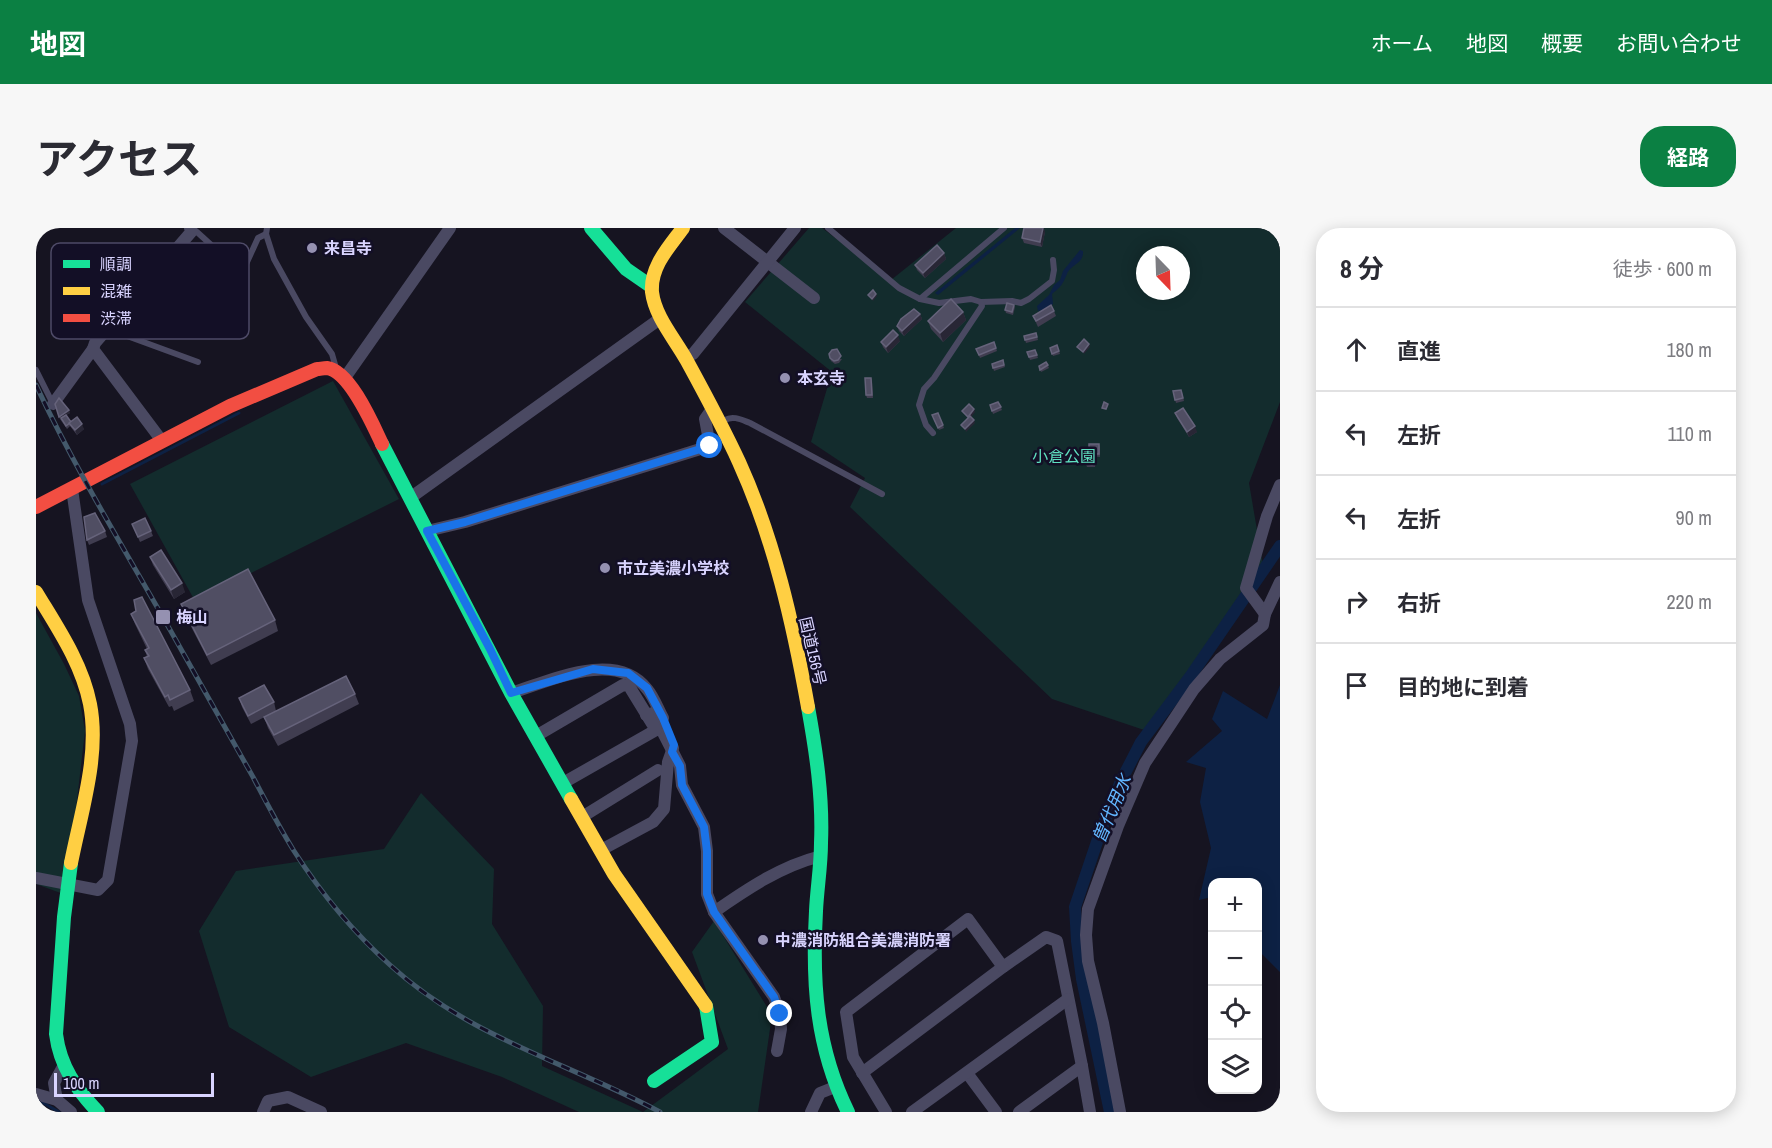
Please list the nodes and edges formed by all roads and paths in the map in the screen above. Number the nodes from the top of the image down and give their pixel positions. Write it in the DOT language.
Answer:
graph roads {
  1 [pos="450,228"];
  2 [pos="591,228"];
  3 [pos="683,228"];
  4 [pos="724,228"];
  5 [pos="795,228"];
  6 [pos="828,228"];
  7 [pos="1004,228"];
  8 [pos="191,230"];
  9 [pos="266,231"];
  10 [pos="180,243"];
  11 [pos="209,243"];
  12 [pos="249,258"];
  13 [pos="1053,260"];
  14 [pos="767,261"];
  15 [pos="652,287"];
  16 [pos="814,298"];
  17 [pos="920,299"];
  18 [pos="981,302"];
  19 [pos="662,318"];
  20 [pos="98,339"];
  21 [pos="137,339"];
  22 [pos="93,349"];
  23 [pos="685,357"];
  24 [pos="198,362"];
  25 [pos="36,370"];
  26 [pos="341,377"];
  27 [pos="53,404"];
  28 [pos="712,409"];
  29 [pos="719,423"];
  30 [pos="933,433"];
  31 [pos="162,441"];
  32 [pos="1280,485"];
  33 [pos="72,489"];
  34 [pos="882,494"];
  35 [pos="55,497"];
  36 [pos="410,498"];
  37 [pos="36,499"];
  38 [pos="36,507"];
  39 [pos="427,531"];
  40 [pos="1280,582"];
  41 [pos="36,592"];
  42 [pos="1265,614"];
  43 [pos="511,693"];
  44 [pos="646,715"];
  45 [pos="536,736"];
  46 [pos="672,752"];
  47 [pos="658,770"];
  48 [pos="563,783"];
  49 [pos="582,817"];
  50 [pos="601,850"];
  51 [pos="821,856"];
  52 [pos="36,878"];
  53 [pos="67,885"];
  54 [pos="714,912"];
  55 [pos="1003,967"];
  56 [pos="1068,999"];
  57 [pos="777,1051"];
  58 [pos="64,1065"];
  59 [pos="1082,1066"];
  60 [pos="862,1073"];
  61 [pos="967,1073"];
  62 [pos="654,1081"];
  63 [pos="835,1087"];
  64 [pos="36,1094"];
  65 [pos="57,1100"];
  66 [pos="71,1112"];
  67 [pos="98,1112"];
  68 [pos="263,1112"];
  69 [pos="321,1112"];
  70 [pos="811,1112"];
  71 [pos="848,1112"];
  72 [pos="886,1112"];
  73 [pos="912,1112"];
  74 [pos="996,1112"];
  75 [pos="1020,1112"];
  76 [pos="1090,1112"];
  77 [pos="1120,1112"];
  1 -- 26 [label="street"];
  2 -- 15 [label="main road"];
  3 -- 15 [label="main road"];
  4 -- 14 [label="street"];
  5 -- 14 [label="street"];
  6 -- 17 [label="lane"];
  7 -- 17 [label="lane"];
  8 -- 10 [label="street"];
  8 -- 11 [label="lane"];
  9 -- 12 [label="lane"];
  9 -- 26 [label="lane"];
  13 -- 18 [label="lane"];
  14 -- 16 [label="street"];
  14 -- 23 [label="street"];
  15 -- 19 [label="main road, 国道156号"];
  17 -- 18 [label="lane"];
  18 -- 30 [label="lane"];
  19 -- 23 [label="main road, 国道156号"];
  19 -- 36 [label="street"];
  20 -- 22 [label="street"];
  21 -- 24 [label="lane"];
  22 -- 27 [label="street"];
  22 -- 31 [label="street"];
  23 -- 28 [label="main road, 国道156号"];
  25 -- 27 [label="lane"];
  26 -- 31 [label="main road"];
  26 -- 36 [label="main road"];
  28 -- 29 [label="main road, 国道156号"];
  28 -- 39 [label="street"];
  29 -- 34 [label="lane"];
  29 -- 51 [label="main road, 国道156号"];
  31 -- 33 [label="main road"];
  32 -- 42 [label="street"];
  33 -- 35 [label="main road"];
  33 -- 53 [label="street"];
  35 -- 37 [label="main road"];
  35 -- 38 [label="main road"];
  36 -- 39 [label="main road"];
  39 -- 43 [label="main road"];
  40 -- 42 [label="street"];
  41 -- 53 [label="main road"];
  42 -- 77 [label="street"];
  43 -- 45 [label="main road"];
  43 -- 46 [label="street"];
  44 -- 45 [label="street"];
  44 -- 46 [label="street"];
  44 -- 48 [label="street"];
  45 -- 48 [label="main road"];
  46 -- 50 [label="street"];
  46 -- 54 [label="street"];
  47 -- 49 [label="street"];
  48 -- 49 [label="main road"];
  49 -- 50 [label="main road"];
  50 -- 62 [label="main road"];
  51 -- 54 [label="street"];
  51 -- 63 [label="main road, 国道156号"];
  52 -- 53 [label="street"];
  53 -- 58 [label="main road"];
  54 -- 57 [label="street"];
  55 -- 56 [label="street"];
  55 -- 60 [label="street"];
  55 -- 60 [label="street"];
  56 -- 59 [label="street"];
  56 -- 61 [label="street"];
  58 -- 65 [label="street"];
  58 -- 67 [label="main road"];
  59 -- 75 [label="street"];
  59 -- 76 [label="street"];
  60 -- 72 [label="street"];
  61 -- 73 [label="street"];
  61 -- 74 [label="street"];
  63 -- 70 [label="street"];
  63 -- 71 [label="main road, 国道156号"];
  64 -- 65 [label="street"];
  65 -- 66 [label="street"];
  68 -- 69 [label="street"];
}
